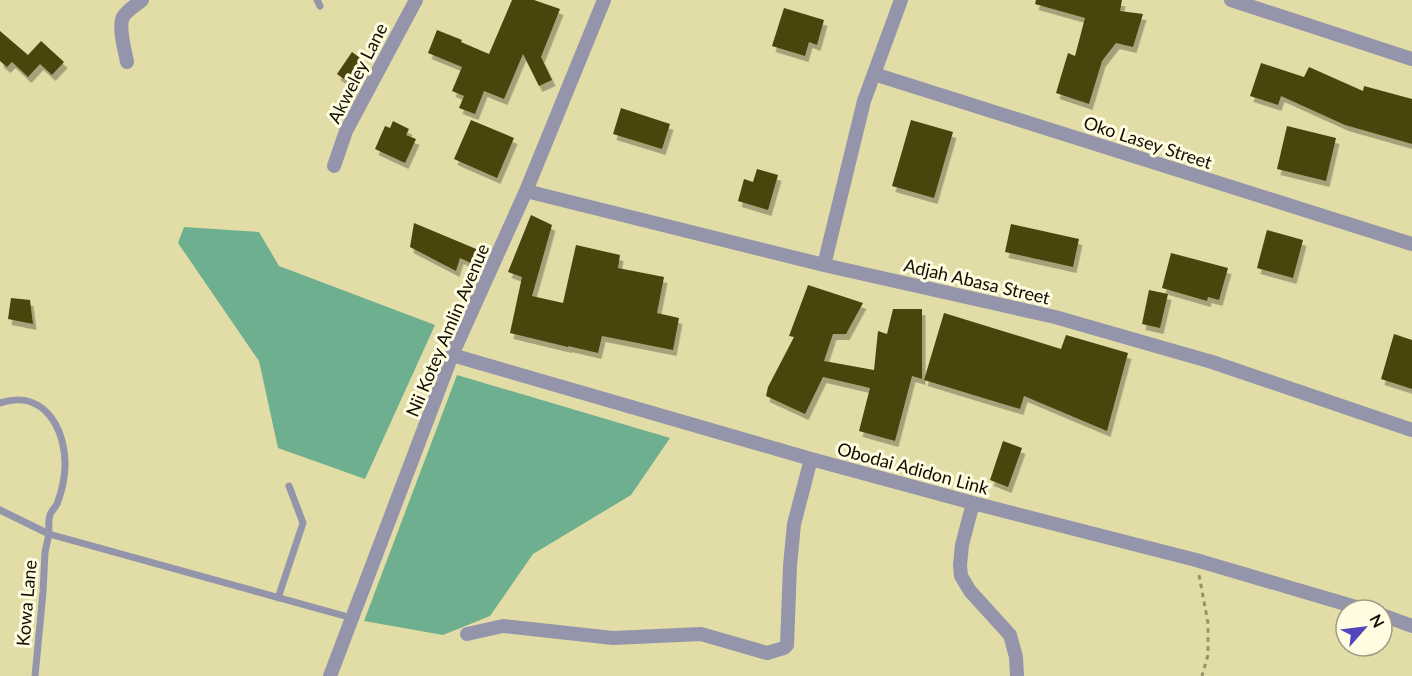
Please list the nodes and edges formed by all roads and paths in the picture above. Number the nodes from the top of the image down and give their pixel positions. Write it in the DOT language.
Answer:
graph roads {
  1 [pos="142,0"];
  2 [pos="416,0"];
  3 [pos="604,0"];
  4 [pos="901,0"];
  5 [pos="1231,0"];
  6 [pos="1412,59"];
  7 [pos="127,62"];
  8 [pos="874,74"];
  9 [pos="334,165"];
  10 [pos="526,191"];
  11 [pos="1412,244"];
  12 [pos="824,265"];
  13 [pos="452,355"];
  14 [pos="0,404"];
  15 [pos="1412,430"];
  16 [pos="811,459"];
  17 [pos="289,486"];
  18 [pos="973,502"];
  19 [pos="0,510"];
  20 [pos="49,534"];
  21 [pos="1196,560"];
  22 [pos="278,598"];
  23 [pos="1334,601"];
  24 [pos="352,618"];
  25 [pos="1394,619"];
  26 [pos="1412,626"];
  27 [pos="467,634"];
  28 [pos="34,676"];
  29 [pos="330,676"];
  30 [pos="1017,676"];
  31 [pos="1202,676"];
  1 -- 7 [label="street"];
  2 -- 9 [label="street, Akweley Lane"];
  3 -- 10 [label="street, Nii Kotey Amlin Avenue"];
  4 -- 8 [label="street"];
  5 -- 6 [label="street"];
  8 -- 11 [label="street, Oko Lasey Street"];
  8 -- 12 [label="street"];
  10 -- 12 [label="street, Adjah Abasa Street"];
  10 -- 13 [label="street, Nii Kotey Amlin Avenue"];
  12 -- 15 [label="street, Adjah Abasa Street"];
  13 -- 16 [label="street, Obodai Adidon Link"];
  13 -- 24 [label="street, Nii Kotey Amlin Avenue"];
  14 -- 20 [label="lane, Kowa Lane"];
  16 -- 18 [label="street, Obodai Adidon Link"];
  16 -- 27 [label="street"];
  17 -- 22 [label="lane"];
  18 -- 21 [label="street, Obodai Adidon Link"];
  18 -- 30 [label="street"];
  19 -- 20 [label="lane"];
  20 -- 22 [label="lane"];
  20 -- 28 [label="lane, Kowa Lane"];
  21 -- 23 [label="street, Obodai Adidon Link"];
  21 -- 31 [label="path"];
  22 -- 24 [label="lane"];
  24 -- 29 [label="street, Nii Kotey Amlin Avenue"];
  25 -- 26 [label="street"];
}
